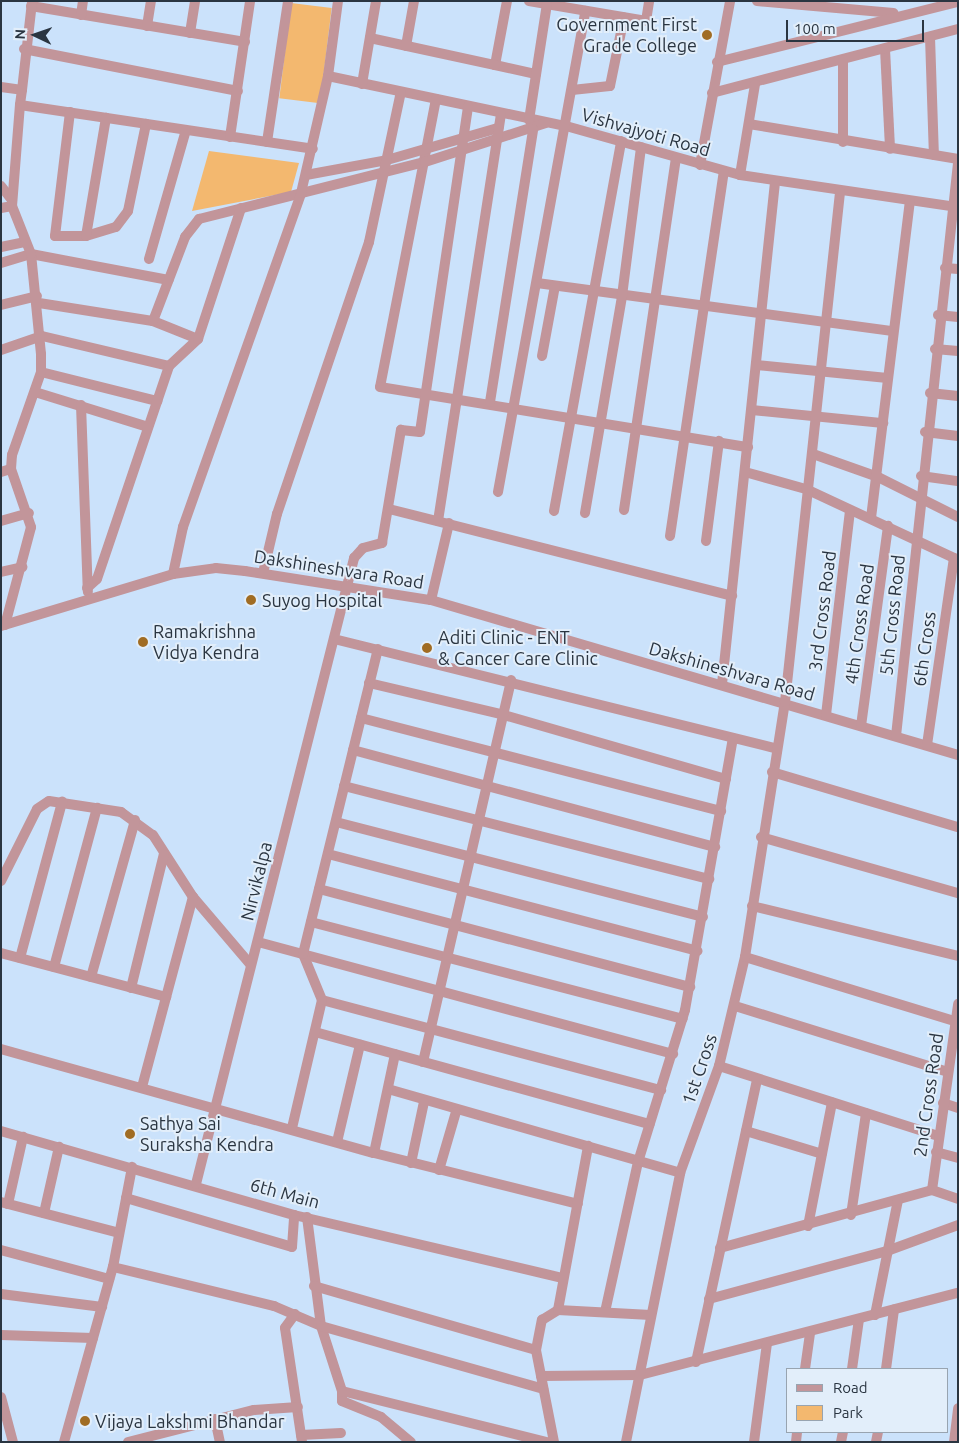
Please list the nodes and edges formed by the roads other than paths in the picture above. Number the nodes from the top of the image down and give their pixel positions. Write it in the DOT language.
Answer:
graph roads {
  1 [pos="83,1"];
  2 [pos="150,1"];
  3 [pos="195,1"];
  4 [pos="250,1"];
  5 [pos="288,1"];
  6 [pos="338,1"];
  7 [pos="376,1"];
  8 [pos="414,1"];
  9 [pos="507,1"];
  10 [pos="529,1"];
  11 [pos="649,1"];
  12 [pos="730,1"];
  13 [pos="757,1"];
  14 [pos="958,2"];
  15 [pos="31,4"];
  16 [pos="547,4"];
  17 [pos="792,4"];
  18 [pos="926,5"];
  19 [pos="836,6"];
  20 [pos="585,11"];
  21 [pos="902,14"];
  22 [pos="81,15"];
  23 [pos="624,17"];
  24 [pos="146,26"];
  25 [pos="958,29"];
  26 [pos="190,33"];
  27 [pos="930,37"];
  28 [pos="370,38"];
  29 [pos="245,42"];
  30 [pos="406,46"];
  31 [pos="24,49"];
  32 [pos="886,49"];
  33 [pos="844,60"];
  34 [pos="717,62"];
  35 [pos="495,65"];
  36 [pos="536,74"];
  37 [pos="328,76"];
  38 [pos="362,84"];
  39 [pos="755,84"];
  40 [pos="1,87"];
  41 [pos="22,90"];
  42 [pos="572,90"];
  43 [pos="238,91"];
  44 [pos="401,92"];
  45 [pos="712,93"];
  46 [pos="436,100"];
  47 [pos="20,105"];
  48 [pos="468,107"];
  49 [pos="70,112"];
  50 [pos="501,114"];
  51 [pos="106,118"];
  52 [pos="146,124"];
  53 [pos="531,124"];
  54 [pos="749,124"];
  55 [pos="566,126"];
  56 [pos="498,128"];
  57 [pos="186,130"];
  58 [pos="230,136"];
  59 [pos="462,140"];
  60 [pos="621,141"];
  61 [pos="268,142"];
  62 [pos="496,142"];
  63 [pos="843,142"];
  64 [pos="641,147"];
  65 [pos="427,148"];
  66 [pos="313,149"];
  67 [pos="890,149"];
  68 [pos="460,152"];
  69 [pos="934,155"];
  70 [pos="676,159"];
  71 [pos="386,160"];
  72 [pos="958,161"];
  73 [pos="425,162"];
  74 [pos="700,165"];
  75 [pos="724,172"];
  76 [pos="384,174"];
  77 [pos="306,175"];
  78 [pos="740,175"];
  79 [pos="776,182"];
  80 [pos="1,186"];
  81 [pos="840,192"];
  82 [pos="301,193"];
  83 [pos="910,201"];
  84 [pos="12,203"];
  85 [pos="955,207"];
  86 [pos="1,208"];
  87 [pos="242,208"];
  88 [pos="86,236"];
  89 [pos="25,242"];
  90 [pos="1,246"];
  91 [pos="30,254"];
  92 [pos="149,259"];
  93 [pos="1,263"];
  94 [pos="945,268"];
  95 [pos="958,269"];
  96 [pos="169,280"];
  97 [pos="537,283"];
  98 [pos="555,286"];
  99 [pos="593,292"];
  100 [pos="622,296"];
  101 [pos="38,299"];
  102 [pos="654,300"];
  103 [pos="1,305"];
  104 [pos="705,307"];
  105 [pos="762,315"];
  106 [pos="938,315"];
  107 [pos="958,317"];
  108 [pos="153,321"];
  109 [pos="826,323"];
  110 [pos="893,331"];
  111 [pos="42,336"];
  112 [pos="198,339"];
  113 [pos="934,349"];
  114 [pos="1,350"];
  115 [pos="958,351"];
  116 [pos="542,356"];
  117 [pos="757,365"];
  118 [pos="169,366"];
  119 [pos="41,372"];
  120 [pos="820,372"];
  121 [pos="887,378"];
  122 [pos="426,391"];
  123 [pos="35,392"];
  124 [pos="930,393"];
  125 [pos="958,396"];
  126 [pos="459,397"];
  127 [pos="157,401"];
  128 [pos="490,402"];
  129 [pos="81,405"];
  130 [pos="514,406"];
  131 [pos="752,410"];
  132 [pos="817,414"];
  133 [pos="569,415"];
  134 [pos="602,422"];
  135 [pos="883,423"];
  136 [pos="148,427"];
  137 [pos="636,427"];
  138 [pos="925,432"];
  139 [pos="686,436"];
  140 [pos="958,436"];
  141 [pos="719,442"];
  142 [pos="748,447"];
  143 [pos="813,454"];
  144 [pos="6,471"];
  145 [pos="745,472"];
  146 [pos="920,476"];
  147 [pos="878,477"];
  148 [pos="958,481"];
  149 [pos="806,489"];
  150 [pos="498,492"];
  151 [pos="922,498"];
  152 [pos="389,509"];
  153 [pos="624,510"];
  154 [pos="850,510"];
  155 [pos="554,511"];
  156 [pos="29,513"];
  157 [pos="585,513"];
  158 [pos="958,517"];
  159 [pos="871,518"];
  160 [pos="1,521"];
  161 [pos="438,521"];
  162 [pos="448,523"];
  163 [pos="888,526"];
  164 [pos="670,536"];
  165 [pos="917,538"];
  166 [pos="706,541"];
  167 [pos="956,559"];
  168 [pos="22,568"];
  169 [pos="1,572"];
  170 [pos="263,573"];
  171 [pos="173,574"];
  172 [pos="347,586"];
  173 [pos="87,588"];
  174 [pos="732,596"];
  175 [pos="88,600"];
  176 [pos="431,600"];
  177 [pos="3,626"];
  178 [pos="334,639"];
  179 [pos="378,649"];
  180 [pos="511,680"];
  181 [pos="369,683"];
  182 [pos="722,684"];
  183 [pos="785,702"];
  184 [pos="504,715"];
  185 [pos="826,715"];
  186 [pos="361,718"];
  187 [pos="861,726"];
  188 [pos="896,736"];
  189 [pos="733,738"];
  190 [pos="927,746"];
  191 [pos="777,748"];
  192 [pos="353,750"];
  193 [pos="496,753"];
  194 [pos="958,755"];
  195 [pos="772,772"];
  196 [pos="726,779"];
  197 [pos="344,786"];
  198 [pos="488,787"];
  199 [pos="62,802"];
  200 [pos="97,808"];
  201 [pos="721,811"];
  202 [pos="481,819"];
  203 [pos="135,820"];
  204 [pos="336,822"];
  205 [pos="958,827"];
  206 [pos="761,836"];
  207 [pos="715,847"];
  208 [pos="164,854"];
  209 [pos="328,854"];
  210 [pos="472,854"];
  211 [pos="709,879"];
  212 [pos="1,881"];
  213 [pos="319,889"];
  214 [pos="464,890"];
  215 [pos="958,893"];
  216 [pos="193,897"];
  217 [pos="752,906"];
  218 [pos="703,916"];
  219 [pos="311,922"];
  220 [pos="456,925"];
  221 [pos="258,942"];
  222 [pos="697,951"];
  223 [pos="1,953"];
  224 [pos="303,954"];
  225 [pos="958,956"];
  226 [pos="450,957"];
  227 [pos="745,957"];
  228 [pos="20,958"];
  229 [pos="250,964"];
  230 [pos="54,967"];
  231 [pos="91,977"];
  232 [pos="690,987"];
  233 [pos="131,988"];
  234 [pos="438,994"];
  235 [pos="166,997"];
  236 [pos="322,1000"];
  237 [pos="958,1004"];
  238 [pos="735,1006"];
  239 [pos="683,1019"];
  240 [pos="956,1022"];
  241 [pos="431,1027"];
  242 [pos="315,1032"];
  243 [pos="360,1045"];
  244 [pos="1,1049"];
  245 [pos="394,1054"];
  246 [pos="673,1054"];
  247 [pos="954,1054"];
  248 [pos="423,1062"];
  249 [pos="719,1066"];
  250 [pos="948,1072"];
  251 [pos="757,1078"];
  252 [pos="142,1087"];
  253 [pos="388,1089"];
  254 [pos="661,1090"];
  255 [pos="424,1102"];
  256 [pos="832,1102"];
  257 [pos="943,1103"];
  258 [pos="216,1107"];
  259 [pos="958,1108"];
  260 [pos="456,1112"];
  261 [pos="866,1113"];
  262 [pos="650,1124"];
  263 [pos="292,1128"];
  264 [pos="746,1131"];
  265 [pos="1,1132"];
  266 [pos="938,1136"];
  267 [pos="23,1137"];
  268 [pos="338,1142"];
  269 [pos="588,1146"];
  270 [pos="59,1147"];
  271 [pos="936,1152"];
  272 [pos="374,1153"];
  273 [pos="822,1154"];
  274 [pos="958,1158"];
  275 [pos="411,1162"];
  276 [pos="638,1162"];
  277 [pos="132,1167"];
  278 [pos="439,1170"];
  279 [pos="680,1173"];
  280 [pos="196,1184"];
  281 [pos="932,1190"];
  282 [pos="126,1198"];
  283 [pos="958,1199"];
  284 [pos="898,1200"];
  285 [pos="5,1203"];
  286 [pos="578,1204"];
  287 [pos="44,1213"];
  288 [pos="294,1215"];
  289 [pos="851,1215"];
  290 [pos="307,1217"];
  291 [pos="958,1225"];
  292 [pos="808,1226"];
  293 [pos="119,1233"];
  294 [pos="720,1248"];
  295 [pos="1,1250"];
  296 [pos="887,1252"];
  297 [pos="113,1268"];
  298 [pos="562,1278"];
  299 [pos="110,1279"];
  300 [pos="314,1286"];
  301 [pos="958,1293"];
  302 [pos="1,1294"];
  303 [pos="709,1299"];
  304 [pos="102,1306"];
  305 [pos="558,1310"];
  306 [pos="894,1310"];
  307 [pos="605,1312"];
  308 [pos="295,1314"];
  309 [pos="651,1315"];
  310 [pos="875,1315"];
  311 [pos="859,1319"];
  312 [pos="321,1326"];
  313 [pos="810,1332"];
  314 [pos="1,1336"];
  315 [pos="93,1338"];
  316 [pos="767,1344"];
  317 [pos="536,1350"];
  318 [pos="696,1362"];
  319 [pos="805,1368"];
  320 [pos="852,1368"];
  321 [pos="886,1368"];
  322 [pos="640,1375"];
  323 [pos="541,1376"];
  324 [pos="543,1390"];
  325 [pos="342,1391"];
  326 [pos="1,1397"];
  327 [pos="298,1407"];
  328 [pos="958,1408"];
  329 [pos="215,1419"];
  330 [pos="341,1434"];
  331 [pos="301,1438"];
  332 [pos="13,1442"];
  333 [pos="64,1442"];
  334 [pos="128,1442"];
  335 [pos="220,1442"];
  336 [pos="411,1442"];
  337 [pos="547,1442"];
  338 [pos="554,1442"];
  339 [pos="626,1442"];
  340 [pos="754,1442"];
  341 [pos="954,1442"];
  1 -- 22 [label="street"];
  2 -- 24 [label="street"];
  3 -- 26 [label="street"];
  4 -- 29 [label="street"];
  5 -- 61 [label="street"];
  6 -- 37 [label="street"];
  7 -- 28 [label="street"];
  8 -- 30 [label="street"];
  9 -- 35 [label="street"];
  10 -- 16 [label="street"];
  11 -- 23 [label="street"];
  12 -- 34 [label="street"];
  13 -- 17 [label="street"];
  14 -- 18 [label="street"];
  15 -- 22 [label="street"];
  15 -- 31 [label="street"];
  16 -- 20 [label="street"];
  16 -- 36 [label="street"];
  17 -- 19 [label="street"];
  18 -- 21 [label="street"];
  19 -- 21 [label="street"];
  20 -- 23 [label="street"];
  20 -- 42 [label="street"];
  21 -- 34 [label="street"];
  22 -- 24 [label="street"];
  23 -- 42 [label="street"];
  24 -- 26 [label="street"];
  25 -- 27 [label="street"];
  26 -- 29 [label="street"];
  27 -- 32 [label="street"];
  27 -- 69 [label="street"];
  28 -- 30 [label="street"];
  28 -- 38 [label="street"];
  29 -- 43 [label="street"];
  30 -- 35 [label="street"];
  31 -- 41 [label="street"];
  31 -- 43 [label="street"];
  32 -- 33 [label="street"];
  32 -- 67 [label="street"];
  33 -- 39 [label="street"];
  33 -- 63 [label="street"];
  34 -- 45 [label="street"];
  35 -- 36 [label="street"];
  36 -- 53 [label="street"];
  37 -- 38 [label="street, Vishvajyoti Road"];
  37 -- 66 [label="street"];
  38 -- 44 [label="street, Vishvajyoti Road"];
  39 -- 45 [label="street"];
  39 -- 54 [label="street"];
  40 -- 41 [label="street"];
  41 -- 47 [label="street"];
  42 -- 55 [label="street"];
  43 -- 58 [label="street"];
  44 -- 46 [label="street, Vishvajyoti Road"];
  44 -- 71 [label="street"];
  45 -- 74 [label="street"];
  46 -- 48 [label="street, Vishvajyoti Road"];
  46 -- 65 [label="street"];
  47 -- 49 [label="street"];
  47 -- 84 [label="street"];
  48 -- 50 [label="street, Vishvajyoti Road"];
  48 -- 59 [label="street"];
  49 -- 51 [label="street"];
  49 -- 88 [label="street"];
  50 -- 53 [label="street, Vishvajyoti Road"];
  50 -- 56 [label="street"];
  51 -- 52 [label="street"];
  51 -- 88 [label="street"];
  52 -- 57 [label="street"];
  52 -- 88 [label="street"];
  53 -- 55 [label="street, Vishvajyoti Road"];
  53 -- 62 [label="street"];
  53 -- 128 [label="street"];
  54 -- 63 [label="street"];
  54 -- 78 [label="street"];
  55 -- 60 [label="street, Vishvajyoti Road"];
  55 -- 97 [label="street"];
  56 -- 59 [label="street"];
  56 -- 62 [label="street"];
  57 -- 58 [label="street"];
  57 -- 92 [label="street"];
  58 -- 61 [label="street"];
  59 -- 65 [label="street"];
  59 -- 68 [label="street"];
  60 -- 64 [label="street, Vishvajyoti Road"];
  60 -- 99 [label="street"];
  61 -- 66 [label="street"];
  62 -- 68 [label="street"];
  62 -- 126 [label="street"];
  63 -- 67 [label="street"];
  64 -- 70 [label="street, Vishvajyoti Road"];
  64 -- 100 [label="street"];
  65 -- 71 [label="street"];
  65 -- 73 [label="street"];
  66 -- 77 [label="street"];
  67 -- 69 [label="street"];
  68 -- 73 [label="street"];
  68 -- 122 [label="street"];
  69 -- 72 [label="street"];
  70 -- 74 [label="street, Vishvajyoti Road"];
  70 -- 102 [label="street"];
  71 -- 76 [label="street"];
  71 -- 77 [label="street"];
  72 -- 85 [label="street, 5th Cross Road"];
  73 -- 76 [label="street"];
  73 -- 122 [label="street"];
  74 -- 75 [label="street, Vishvajyoti Road"];
  75 -- 78 [label="street, Vishvajyoti Road"];
  75 -- 104 [label="street"];
  76 -- 82 [label="street"];
  76 -- 170 [label="street"];
  77 -- 82 [label="street"];
  78 -- 79 [label="street, Vishvajyoti Road"];
  79 -- 81 [label="street, Vishvajyoti Road"];
  79 -- 105 [label="street"];
  80 -- 84 [label="street"];
  81 -- 83 [label="street, Vishvajyoti Road"];
  81 -- 109 [label="street, 1st Cross"];
  82 -- 87 [label="street"];
  82 -- 171 [label="street"];
  83 -- 85 [label="street, Vishvajyoti Road"];
  83 -- 110 [label="street"];
  84 -- 86 [label="street"];
  84 -- 89 [label="street"];
  85 -- 94 [label="street, 5th Cross Road"];
  87 -- 96 [label="street"];
  87 -- 112 [label="street"];
  89 -- 90 [label="street"];
  89 -- 91 [label="street"];
  91 -- 93 [label="street"];
  91 -- 96 [label="street"];
  91 -- 101 [label="street"];
  94 -- 95 [label="street"];
  94 -- 106 [label="street, 5th Cross Road"];
  96 -- 108 [label="street"];
  97 -- 98 [label="street"];
  97 -- 130 [label="street"];
  98 -- 99 [label="street"];
  98 -- 116 [label="street"];
  99 -- 100 [label="street"];
  99 -- 133 [label="street"];
  100 -- 102 [label="street"];
  100 -- 134 [label="street"];
  101 -- 103 [label="street"];
  101 -- 108 [label="street"];
  101 -- 111 [label="street"];
  102 -- 104 [label="street"];
  102 -- 137 [label="street"];
  104 -- 105 [label="street"];
  104 -- 139 [label="street"];
  105 -- 109 [label="street"];
  105 -- 117 [label="street"];
  106 -- 107 [label="street"];
  106 -- 113 [label="street, 5th Cross Road"];
  108 -- 112 [label="street"];
  109 -- 110 [label="street"];
  109 -- 120 [label="street, 1st Cross"];
  110 -- 121 [label="street"];
  111 -- 114 [label="street"];
  111 -- 118 [label="street"];
  111 -- 119 [label="street"];
  112 -- 118 [label="street"];
  113 -- 115 [label="street"];
  113 -- 124 [label="street, 5th Cross Road"];
  117 -- 120 [label="street"];
  117 -- 131 [label="street"];
  118 -- 127 [label="street"];
  119 -- 123 [label="street"];
  119 -- 127 [label="street"];
  120 -- 121 [label="street"];
  120 -- 132 [label="street, 1st Cross"];
  121 -- 135 [label="street"];
  122 -- 126 [label="street"];
  122 -- 152 [label="street"];
  123 -- 129 [label="street"];
  123 -- 144 [label="street"];
  124 -- 125 [label="street"];
  124 -- 138 [label="street, 5th Cross Road"];
  126 -- 128 [label="street"];
  126 -- 161 [label="street"];
  127 -- 136 [label="street"];
  128 -- 130 [label="street"];
  129 -- 136 [label="street"];
  129 -- 173 [label="street"];
  130 -- 133 [label="street"];
  130 -- 150 [label="street"];
  131 -- 132 [label="street"];
  131 -- 142 [label="street"];
  132 -- 135 [label="street"];
  132 -- 143 [label="street, 1st Cross"];
  133 -- 134 [label="street"];
  133 -- 155 [label="street"];
  134 -- 137 [label="street"];
  134 -- 157 [label="street"];
  135 -- 147 [label="street"];
  136 -- 173 [label="street"];
  137 -- 139 [label="street"];
  137 -- 153 [label="street"];
  138 -- 140 [label="street"];
  138 -- 146 [label="street, 5th Cross Road"];
  139 -- 141 [label="street"];
  139 -- 164 [label="street"];
  141 -- 142 [label="street"];
  141 -- 166 [label="street"];
  142 -- 145 [label="street"];
  143 -- 147 [label="street"];
  143 -- 149 [label="street, 1st Cross"];
  144 -- 156 [label="street"];
  145 -- 149 [label="street"];
  145 -- 174 [label="street"];
  146 -- 148 [label="street"];
  146 -- 151 [label="street, 5th Cross Road"];
  147 -- 151 [label="street"];
  147 -- 159 [label="street"];
  149 -- 154 [label="street"];
  149 -- 183 [label="street, 1st Cross"];
  151 -- 158 [label="street"];
  151 -- 165 [label="street, 5th Cross Road"];
  152 -- 161 [label="street"];
  152 -- 172 [label="street, Nirvikalpa"];
  154 -- 159 [label="street"];
  154 -- 185 [label="street, 3rd Cross Road"];
  156 -- 160 [label="street"];
  156 -- 168 [label="street"];
  159 -- 163 [label="street"];
  161 -- 162 [label="street"];
  162 -- 174 [label="street"];
  162 -- 176 [label="street"];
  163 -- 165 [label="street"];
  163 -- 187 [label="street, 4th Cross Road"];
  165 -- 167 [label="street"];
  165 -- 188 [label="street, 5th Cross Road"];
  167 -- 190 [label="street, 6th Cross"];
  168 -- 169 [label="street"];
  168 -- 177 [label="street"];
  170 -- 171 [label="street, Dakshineshvara Road"];
  170 -- 172 [label="street, Dakshineshvara Road"];
  171 -- 175 [label="street, Dakshineshvara Road"];
  172 -- 176 [label="street, Dakshineshvara Road"];
  172 -- 178 [label="street, Nirvikalpa"];
  173 -- 175 [label="street"];
  174 -- 182 [label="street"];
  175 -- 177 [label="street, Dakshineshvara Road"];
  176 -- 182 [label="street, Dakshineshvara Road"];
  178 -- 179 [label="street"];
  178 -- 221 [label="street, Nirvikalpa"];
  179 -- 180 [label="street"];
  179 -- 181 [label="street"];
  180 -- 184 [label="street"];
  180 -- 189 [label="street"];
  181 -- 184 [label="street"];
  181 -- 186 [label="street"];
  182 -- 183 [label="street, Dakshineshvara Road"];
  183 -- 185 [label="street, Dakshineshvara Road"];
  183 -- 191 [label="street, 1st Cross"];
  184 -- 193 [label="street"];
  184 -- 196 [label="street"];
  185 -- 187 [label="street, Dakshineshvara Road"];
  186 -- 192 [label="street"];
  186 -- 193 [label="street"];
  187 -- 188 [label="street, Dakshineshvara Road"];
  188 -- 190 [label="street, Dakshineshvara Road"];
  189 -- 191 [label="street"];
  189 -- 196 [label="street"];
  190 -- 194 [label="street, Dakshineshvara Road"];
  191 -- 195 [label="street, 1st Cross"];
  192 -- 197 [label="street"];
  192 -- 198 [label="street"];
  193 -- 198 [label="street"];
  193 -- 201 [label="street"];
  195 -- 205 [label="street"];
  195 -- 206 [label="street, 1st Cross"];
  196 -- 201 [label="street"];
  197 -- 202 [label="street"];
  197 -- 204 [label="street"];
  198 -- 202 [label="street"];
  198 -- 207 [label="street"];
  199 -- 200 [label="street"];
  199 -- 212 [label="street"];
  199 -- 228 [label="street"];
  200 -- 203 [label="street"];
  200 -- 230 [label="street"];
  201 -- 207 [label="street"];
  202 -- 210 [label="street"];
  202 -- 211 [label="street"];
  203 -- 208 [label="street"];
  203 -- 231 [label="street"];
  204 -- 209 [label="street"];
  204 -- 210 [label="street"];
  206 -- 215 [label="street"];
  206 -- 217 [label="street, 1st Cross"];
  207 -- 211 [label="street"];
  208 -- 216 [label="street"];
  208 -- 233 [label="street"];
  209 -- 213 [label="street"];
  209 -- 214 [label="street"];
  210 -- 214 [label="street"];
  210 -- 218 [label="street"];
  211 -- 218 [label="street"];
  213 -- 219 [label="street"];
  213 -- 220 [label="street"];
  214 -- 220 [label="street"];
  214 -- 222 [label="street"];
  216 -- 229 [label="street"];
  216 -- 235 [label="street"];
  217 -- 225 [label="street"];
  217 -- 227 [label="street, 1st Cross"];
  218 -- 222 [label="street"];
  219 -- 224 [label="street"];
  219 -- 226 [label="street"];
  220 -- 226 [label="street"];
  220 -- 232 [label="street"];
  221 -- 224 [label="street"];
  221 -- 229 [label="street, Nirvikalpa"];
  222 -- 232 [label="street"];
  223 -- 228 [label="street"];
  224 -- 234 [label="street"];
  224 -- 236 [label="street"];
  226 -- 234 [label="street"];
  226 -- 239 [label="street"];
  227 -- 238 [label="street, 1st Cross"];
  227 -- 240 [label="street"];
  228 -- 230 [label="street"];
  229 -- 258 [label="street, Nirvikalpa"];
  230 -- 231 [label="street"];
  231 -- 233 [label="street"];
  232 -- 239 [label="street"];
  233 -- 235 [label="street"];
  234 -- 241 [label="street"];
  234 -- 246 [label="street"];
  235 -- 252 [label="street"];
  236 -- 241 [label="street"];
  236 -- 242 [label="street"];
  237 -- 240 [label="street, 2nd Cross Road"];
  238 -- 249 [label="street, 1st Cross"];
  238 -- 250 [label="street"];
  239 -- 246 [label="street"];
  240 -- 247 [label="street, 2nd Cross Road"];
  241 -- 248 [label="street"];
  241 -- 254 [label="street"];
  242 -- 243 [label="street"];
  242 -- 263 [label="street"];
  243 -- 245 [label="street"];
  243 -- 268 [label="street"];
  244 -- 252 [label="street"];
  245 -- 248 [label="street"];
  245 -- 253 [label="street"];
  246 -- 254 [label="street"];
  247 -- 250 [label="street, 2nd Cross Road"];
  248 -- 262 [label="street"];
  249 -- 251 [label="street"];
  249 -- 279 [label="street, 1st Cross"];
  250 -- 257 [label="street, 2nd Cross Road"];
  251 -- 256 [label="street"];
  251 -- 264 [label="street"];
  252 -- 258 [label="street"];
  253 -- 255 [label="street"];
  253 -- 272 [label="street"];
  254 -- 262 [label="street"];
  255 -- 260 [label="street"];
  255 -- 275 [label="street"];
  256 -- 261 [label="street"];
  256 -- 273 [label="street"];
  257 -- 259 [label="street"];
  257 -- 266 [label="street, 2nd Cross Road"];
  258 -- 263 [label="street"];
  258 -- 280 [label="street, Nirvikalpa"];
  260 -- 269 [label="street"];
  260 -- 278 [label="street"];
  261 -- 266 [label="street"];
  261 -- 289 [label="street"];
  262 -- 276 [label="street"];
  263 -- 268 [label="street"];
  264 -- 273 [label="street"];
  264 -- 294 [label="street"];
  265 -- 267 [label="street, 6th Main"];
  266 -- 271 [label="street, 2nd Cross Road"];
  267 -- 270 [label="street, 6th Main"];
  267 -- 285 [label="street"];
  268 -- 272 [label="street"];
  269 -- 276 [label="street"];
  269 -- 286 [label="street"];
  270 -- 277 [label="street, 6th Main"];
  270 -- 287 [label="street"];
  271 -- 274 [label="street"];
  271 -- 281 [label="street, 2nd Cross Road"];
  272 -- 275 [label="street"];
  273 -- 292 [label="street"];
  275 -- 278 [label="street"];
  276 -- 279 [label="street"];
  276 -- 307 [label="street"];
  277 -- 280 [label="street, 6th Main"];
  277 -- 282 [label="street"];
  278 -- 286 [label="street"];
  279 -- 309 [label="street, 1st Cross"];
  280 -- 288 [label="street, 6th Main"];
  281 -- 283 [label="street"];
  281 -- 284 [label="street"];
  282 -- 288 [label="street"];
  282 -- 293 [label="street"];
  284 -- 289 [label="street"];
  284 -- 296 [label="street"];
  285 -- 287 [label="street"];
  286 -- 298 [label="street"];
  287 -- 293 [label="street"];
  288 -- 290 [label="street, 6th Main"];
  289 -- 292 [label="street"];
  290 -- 298 [label="street, 6th Main"];
  290 -- 300 [label="street"];
  291 -- 296 [label="street"];
  292 -- 294 [label="street"];
  293 -- 297 [label="street"];
  294 -- 303 [label="street"];
  295 -- 299 [label="street"];
  296 -- 303 [label="street"];
  296 -- 310 [label="street"];
  297 -- 299 [label="street"];
  297 -- 308 [label="street"];
  298 -- 305 [label="street"];
  299 -- 304 [label="street"];
  300 -- 312 [label="street"];
  300 -- 317 [label="street"];
  301 -- 306 [label="street"];
  302 -- 304 [label="street"];
  303 -- 318 [label="street"];
  304 -- 315 [label="street"];
  305 -- 307 [label="street"];
  305 -- 317 [label="street"];
  306 -- 310 [label="street"];
  306 -- 321 [label="street"];
  307 -- 309 [label="street"];
  308 -- 312 [label="street"];
  308 -- 327 [label="street"];
  309 -- 322 [label="street, 1st Cross"];
  310 -- 311 [label="street"];
  311 -- 313 [label="street"];
  311 -- 320 [label="street"];
  312 -- 324 [label="street"];
  312 -- 325 [label="street"];
  313 -- 316 [label="street"];
  313 -- 319 [label="street"];
  314 -- 315 [label="street"];
  315 -- 333 [label="street"];
  316 -- 318 [label="street"];
  316 -- 340 [label="street"];
  317 -- 323 [label="street"];
  318 -- 322 [label="street"];
  322 -- 323 [label="street"];
  322 -- 339 [label="street, 1st Cross"];
  323 -- 324 [label="street"];
  324 -- 338 [label="street"];
  325 -- 336 [label="street"];
  325 -- 337 [label="street"];
  326 -- 332 [label="street"];
  327 -- 329 [label="street"];
  327 -- 331 [label="street"];
  328 -- 341 [label="street"];
  329 -- 334 [label="street"];
  329 -- 335 [label="street"];
  330 -- 331 [label="street"];
}
